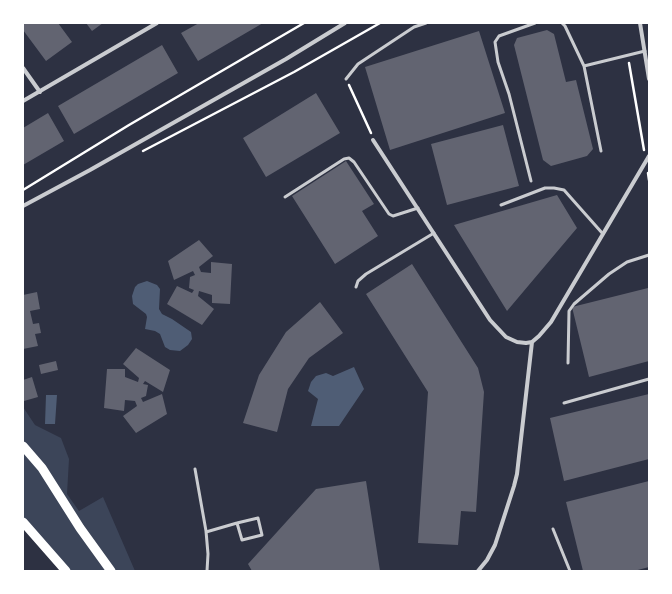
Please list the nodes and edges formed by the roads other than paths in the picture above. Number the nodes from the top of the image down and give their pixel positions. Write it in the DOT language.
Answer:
graph roads {
  1 [pos="157,23"];
  2 [pos="345,23"];
  3 [pos="412,23"];
  4 [pos="426,23"];
  5 [pos="535,23"];
  6 [pos="562,23"];
  7 [pos="640,23"];
  8 [pos="414,27"];
  9 [pos="649,44"];
  10 [pos="644,45"];
  11 [pos="645,51"];
  12 [pos="584,66"];
  13 [pos="23,68"];
  14 [pos="346,79"];
  15 [pos="649,79"];
  16 [pos="40,92"];
  17 [pos="23,101"];
  18 [pos="373,140"];
  19 [pos="601,151"];
  20 [pos="649,156"];
  21 [pos="532,181"];
  22 [pos="285,197"];
  23 [pos="501,205"];
  24 [pos="23,206"];
  25 [pos="418,208"];
  26 [pos="434,233"];
  27 [pos="603,234"];
  28 [pos="649,255"];
  29 [pos="356,287"];
  30 [pos="532,342"];
  31 [pos="568,362"];
  32 [pos="649,380"];
  33 [pos="564,403"];
  34 [pos="23,446"];
  35 [pos="195,469"];
  36 [pos="23,522"];
  37 [pos="237,523"];
  38 [pos="553,529"];
  39 [pos="206,532"];
  40 [pos="66,571"];
  41 [pos="111,571"];
  42 [pos="207,571"];
  43 [pos="478,571"];
  44 [pos="570,571"];
  1 -- 16 [label="street"];
  2 -- 24 [label="street"];
  3 -- 8 [label="lane"];
  4 -- 8 [label="lane"];
  5 -- 21 [label="lane"];
  6 -- 12 [label="lane"];
  7 -- 10 [label="street"];
  8 -- 14 [label="lane"];
  9 -- 10 [label="street"];
  10 -- 11 [label="street"];
  11 -- 12 [label="lane"];
  11 -- 15 [label="street"];
  12 -- 19 [label="lane"];
  13 -- 16 [label="street"];
  16 -- 17 [label="street"];
  18 -- 25 [label="street"];
  20 -- 27 [label="street"];
  22 -- 25 [label="lane"];
  23 -- 27 [label="lane"];
  25 -- 26 [label="street"];
  26 -- 29 [label="lane"];
  26 -- 30 [label="street"];
  27 -- 30 [label="street"];
  28 -- 31 [label="lane"];
  30 -- 43 [label="street"];
  32 -- 33 [label="lane"];
  34 -- 41 [label="main road"];
  35 -- 39 [label="lane"];
  36 -- 40 [label="main road"];
  37 -- 37 [label="lane"];
  37 -- 39 [label="lane"];
  38 -- 44 [label="lane"];
  39 -- 42 [label="lane"];
}
